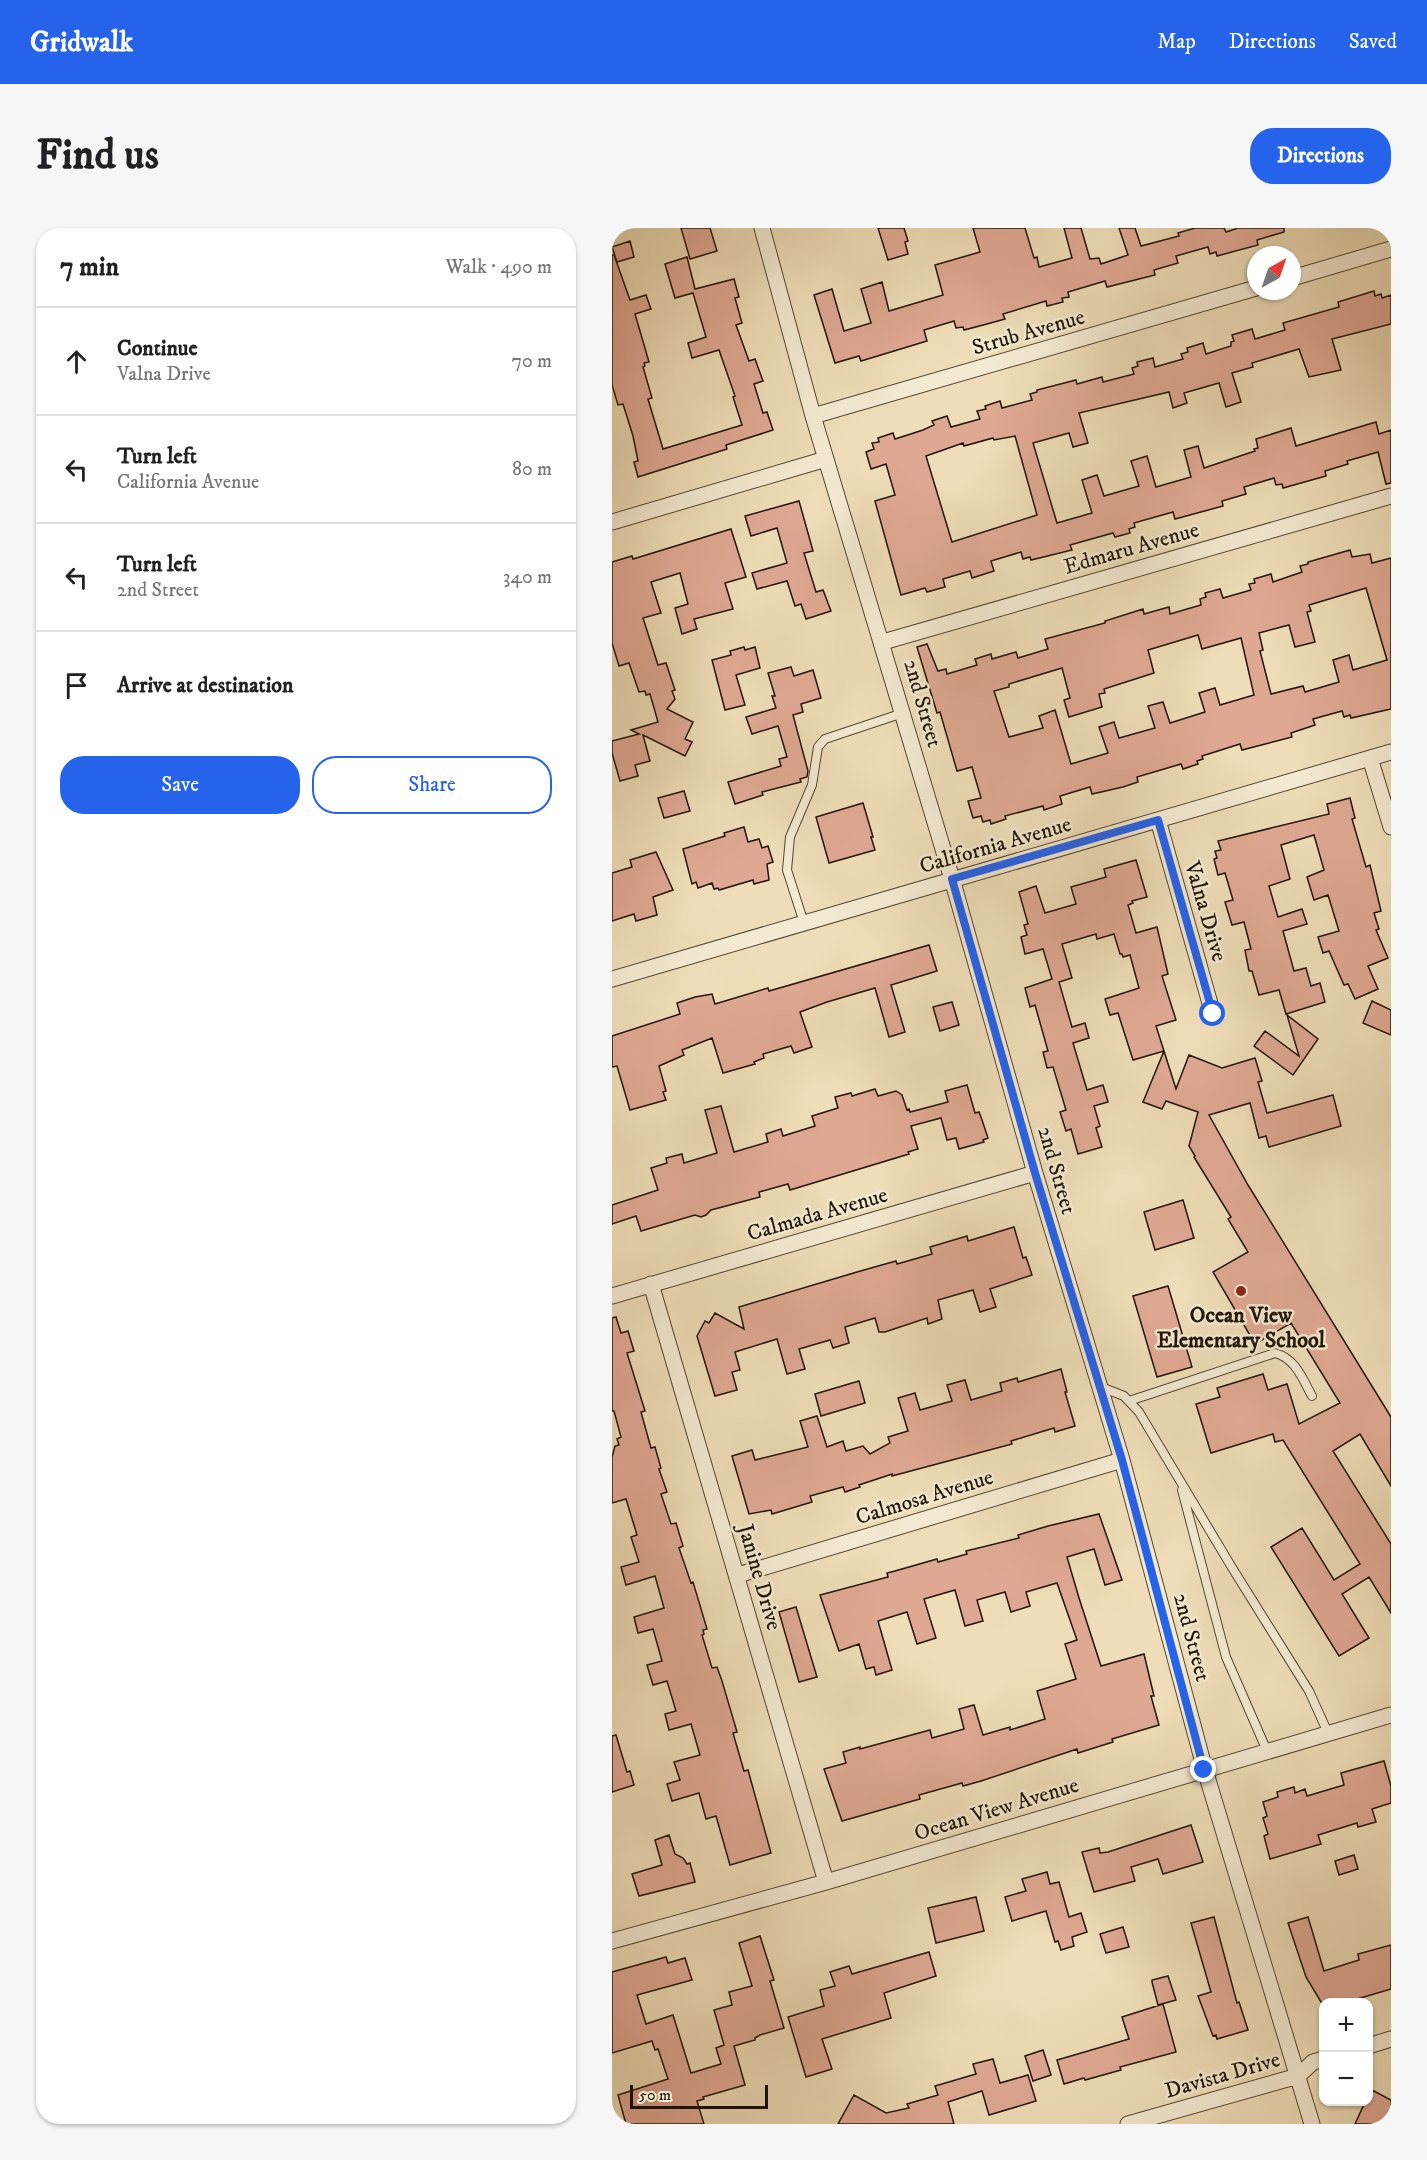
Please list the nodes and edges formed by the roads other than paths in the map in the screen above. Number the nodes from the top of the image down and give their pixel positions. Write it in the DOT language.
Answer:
graph roads {
  1 [pos="762,228"];
  2 [pos="1391,249"];
  3 [pos="1301,275"];
  4 [pos="1247,291"];
  5 [pos="813,416"];
  6 [pos="826,459"];
  7 [pos="1391,495"];
  8 [pos="612,522"];
  9 [pos="883,642"];
  10 [pos="903,713"];
  11 [pos="1391,752"];
  12 [pos="1370,758"];
  13 [pos="1158,820"];
  14 [pos="1391,827"];
  15 [pos="952,879"];
  16 [pos="804,923"];
  17 [pos="612,979"];
  18 [pos="1213,1014"];
  19 [pos="1035,1173"];
  20 [pos="651,1284"];
  21 [pos="612,1296"];
  22 [pos="1100,1386"];
  23 [pos="1312,1396"];
  24 [pos="1129,1401"];
  25 [pos="1122,1460"];
  26 [pos="1179,1480"];
  27 [pos="738,1575"];
  28 [pos="1391,1715"];
  29 [pos="1328,1733"];
  30 [pos="1267,1751"];
  31 [pos="1204,1770"];
  32 [pos="826,1882"];
  33 [pos="612,1941"];
  34 [pos="1391,2039"];
  35 [pos="1373,2044"];
  36 [pos="1319,2060"];
  37 [pos="1298,2076"];
  38 [pos="1128,2124"];
  39 [pos="1312,2124"];
  1 -- 5 [label="street, 2nd Street"];
  2 -- 3 [label="street"];
  4 -- 5 [label="street, Strub Avenue"];
  5 -- 6 [label="street, 2nd Street"];
  6 -- 8 [label="street"];
  6 -- 9 [label="street, 2nd Street"];
  7 -- 9 [label="street, Edmaru Avenue"];
  9 -- 10 [label="street, 2nd Street"];
  10 -- 15 [label="street, 2nd Street"];
  10 -- 16 [label="lane"];
  11 -- 12 [label="street, California Avenue"];
  12 -- 13 [label="street, California Avenue"];
  12 -- 14 [label="street"];
  13 -- 15 [label="street, California Avenue"];
  13 -- 18 [label="street, Valna Drive"];
  15 -- 16 [label="street, California Avenue"];
  15 -- 19 [label="street, 2nd Street"];
  16 -- 17 [label="street, California Avenue"];
  19 -- 20 [label="street, Calmada Avenue"];
  19 -- 22 [label="street, 2nd Street"];
  20 -- 21 [label="street, Calmada Avenue"];
  20 -- 27 [label="street, Janine Drive"];
  22 -- 24 [label="lane"];
  22 -- 25 [label="street, 2nd Street"];
  23 -- 24 [label="lane"];
  24 -- 26 [label="lane"];
  25 -- 27 [label="street, Calmosa Avenue"];
  25 -- 31 [label="street, 2nd Street"];
  26 -- 29 [label="lane"];
  26 -- 30 [label="lane"];
  27 -- 32 [label="street, Janine Drive"];
  28 -- 29 [label="street, Ocean View Avenue"];
  29 -- 30 [label="street, Ocean View Avenue"];
  30 -- 31 [label="street, Ocean View Avenue"];
  31 -- 32 [label="street, Ocean View Avenue"];
  31 -- 37 [label="street, 2nd Street"];
  32 -- 33 [label="street, Ocean View Avenue"];
  34 -- 35 [label="street"];
  36 -- 37 [label="street, Davista Drive"];
  37 -- 38 [label="street, Davista Drive"];
  37 -- 39 [label="street, 2nd Street"];
}
